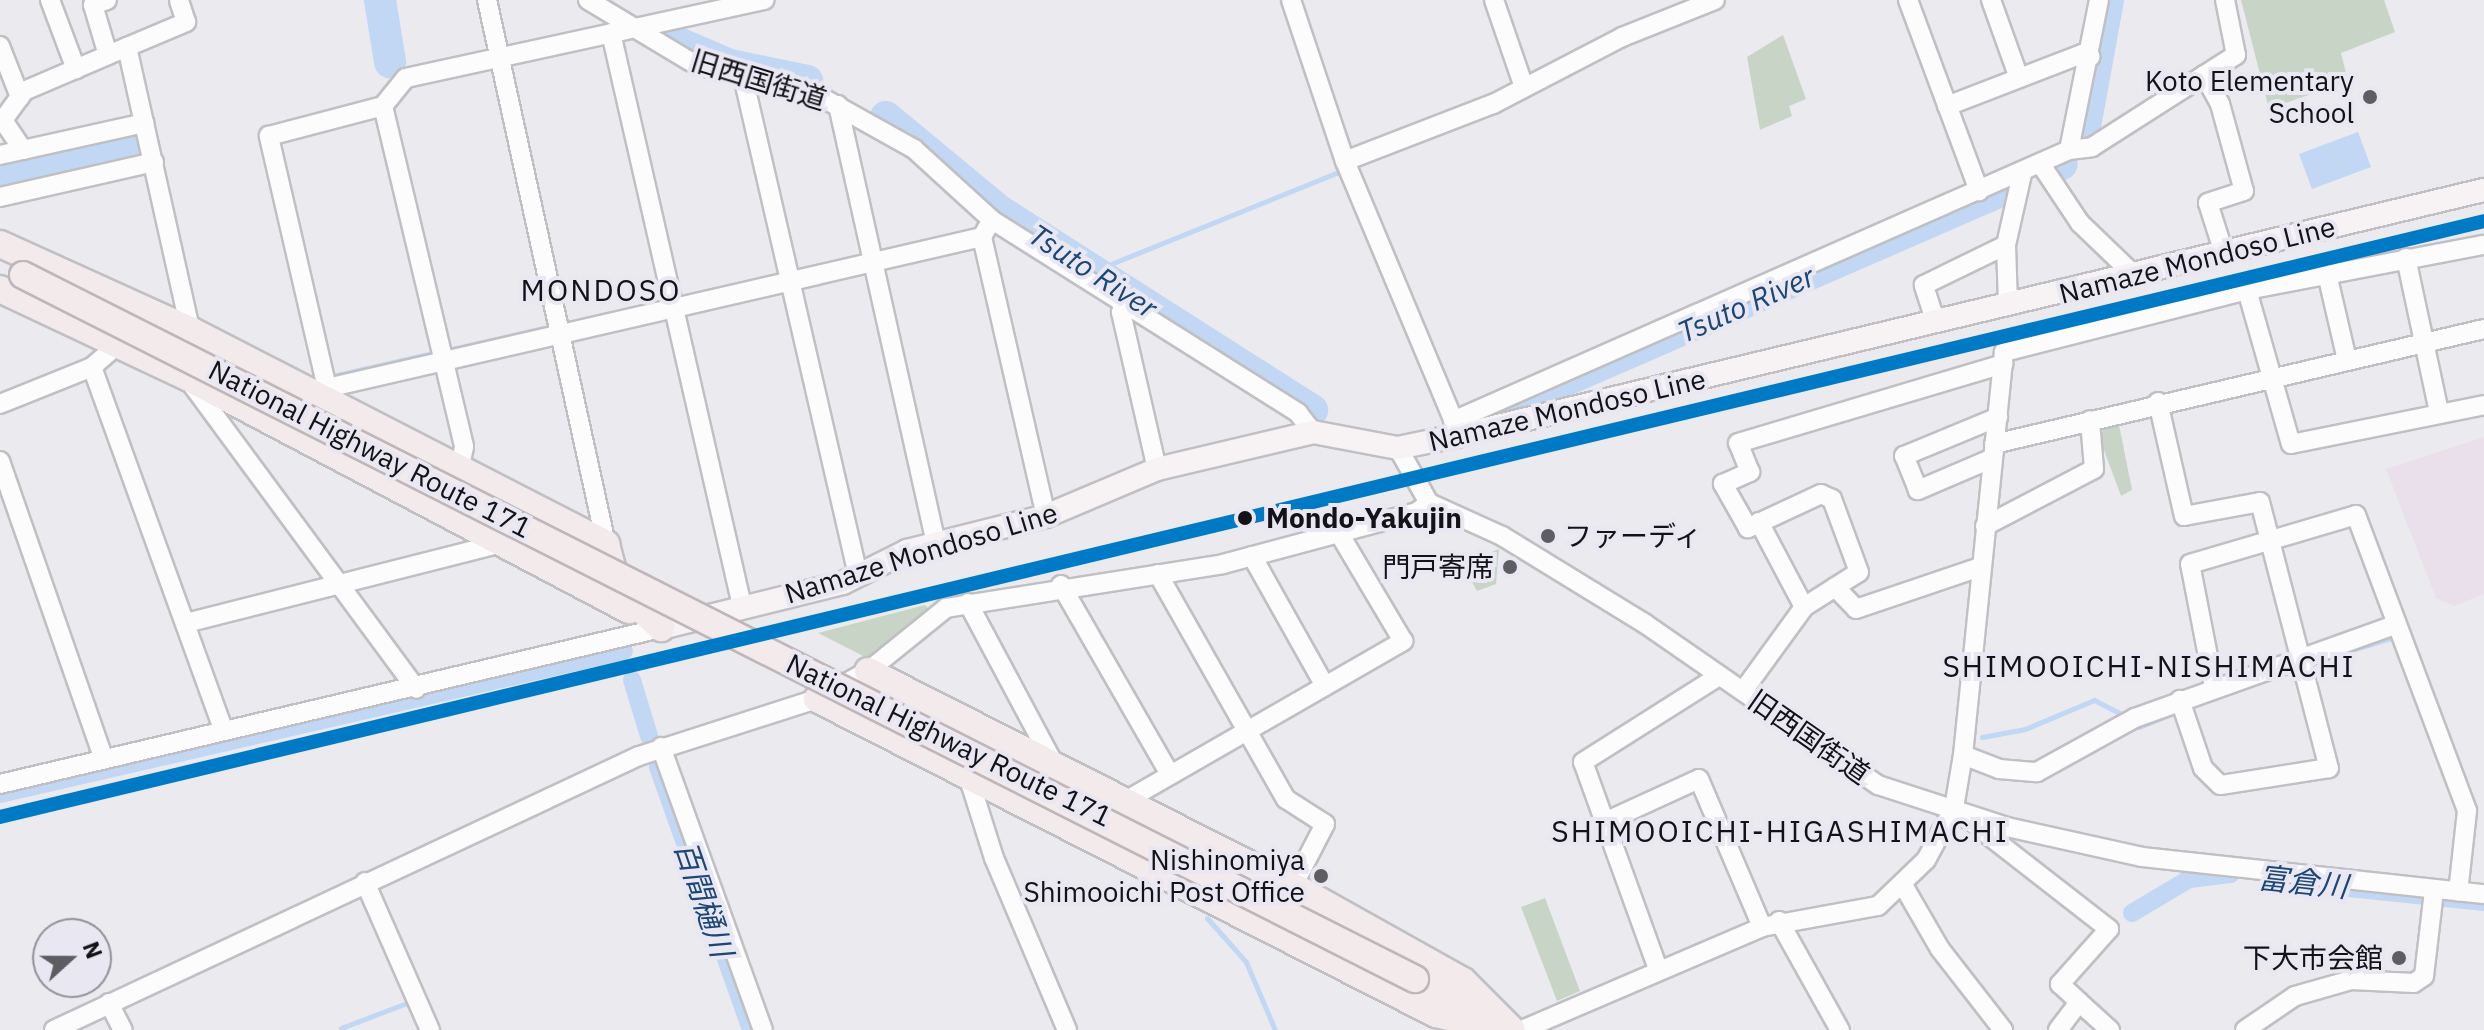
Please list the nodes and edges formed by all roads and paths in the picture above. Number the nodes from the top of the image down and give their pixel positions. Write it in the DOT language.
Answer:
graph roads {
  1 [pos="50,0"];
  2 [pos="107,0"];
  3 [pos="179,0"];
  4 [pos="487,0"];
  5 [pos="588,0"];
  6 [pos="765,0"];
  7 [pos="1291,0"];
  8 [pos="1494,0"];
  9 [pos="1715,0"];
  10 [pos="1908,0"];
  11 [pos="1991,0"];
  12 [pos="2099,0"];
  13 [pos="2225,0"];
  14 [pos="636,29"];
  15 [pos="611,33"];
  16 [pos="0,46"];
  17 [pos="127,47"];
  18 [pos="108,55"];
  19 [pos="2091,57"];
  20 [pos="499,59"];
  21 [pos="76,69"];
  22 [pos="2204,75"];
  23 [pos="2019,78"];
  24 [pos="744,81"];
  25 [pos="1524,87"];
  26 [pos="20,97"];
  27 [pos="838,105"];
  28 [pos="383,106"];
  29 [pos="1947,106"];
  30 [pos="145,127"];
  31 [pos="23,150"];
  32 [pos="2069,150"];
  33 [pos="0,155"];
  34 [pos="153,157"];
  35 [pos="1345,161"];
  36 [pos="2042,166"];
  37 [pos="2022,174"];
  38 [pos="2484,190"];
  39 [pos="1979,191"];
  40 [pos="0,197"];
  41 [pos="987,228"];
  42 [pos="0,244"];
  43 [pos="2006,245"];
  44 [pos="2484,245"];
  45 [pos="2224,253"];
  46 [pos="2406,258"];
  47 [pos="0,261"];
  48 [pos="873,263"];
  49 [pos="2327,274"];
  50 [pos="2134,275"];
  51 [pos="790,280"];
  52 [pos="0,289"];
  53 [pos="2247,290"];
  54 [pos="1125,301"];
  55 [pos="2008,305"];
  56 [pos="673,307"];
  57 [pos="1936,323"];
  58 [pos="2484,329"];
  59 [pos="190,330"];
  60 [pos="558,335"];
  61 [pos="2425,345"];
  62 [pos="115,347"];
  63 [pos="2347,360"];
  64 [pos="441,361"];
  65 [pos="2003,364"];
  66 [pos="92,367"];
  67 [pos="187,377"];
  68 [pos="2270,378"];
  69 [pos="325,394"];
  70 [pos="2158,402"];
  71 [pos="0,404"];
  72 [pos="2484,405"];
  73 [pos="2439,412"];
  74 [pos="1998,417"];
  75 [pos="2090,420"];
  76 [pos="1457,428"];
  77 [pos="1313,432"];
  78 [pos="1398,448"];
  79 [pos="1994,451"];
  80 [pos="0,461"];
  81 [pos="1157,469"];
  82 [pos="459,470"];
  83 [pos="1429,503"];
  84 [pos="529,506"];
  85 [pos="1046,516"];
  86 [pos="1759,522"];
  87 [pos="1985,526"];
  88 [pos="1339,533"];
  89 [pos="2271,541"];
  90 [pos="505,542"];
  91 [pos="936,543"];
  92 [pos="1252,556"];
  93 [pos="608,557"];
  94 [pos="1980,567"];
  95 [pos="1158,574"];
  96 [pos="858,575"];
  97 [pos="583,581"];
  98 [pos="1061,585"];
  99 [pos="337,586"];
  100 [pos="1835,587"];
  101 [pos="968,603"];
  102 [pos="742,606"];
  103 [pos="1804,607"];
  104 [pos="186,623"];
  105 [pos="2397,624"];
  106 [pos="661,628"];
  107 [pos="2302,657"];
  108 [pos="868,671"];
  109 [pos="1719,676"];
  110 [pos="1325,686"];
  111 [pos="2214,687"];
  112 [pos="416,689"];
  113 [pos="1743,691"];
  114 [pos="817,699"];
  115 [pos="2180,700"];
  116 [pos="224,731"];
  117 [pos="1247,731"];
  118 [pos="995,733"];
  119 [pos="661,747"];
  120 [pos="1963,755"];
  121 [pos="104,759"];
  122 [pos="1053,762"];
  123 [pos="1168,771"];
  124 [pos="973,776"];
  125 [pos="0,784"];
  126 [pos="1127,800"];
  127 [pos="1954,808"];
  128 [pos="1605,822"];
  129 [pos="365,882"];
  130 [pos="1903,885"];
  131 [pos="1293,886"];
  132 [pos="2458,892"];
  133 [pos="2484,894"];
  134 [pos="2434,895"];
  135 [pos="1770,924"];
  136 [pos="1658,969"];
  137 [pos="2079,1002"];
  138 [pos="109,1003"];
  139 [pos="54,1030"];
  140 [pos="123,1030"];
  141 [pos="430,1030"];
  142 [pos="763,1030"];
  143 [pos="1067,1030"];
  144 [pos="1501,1030"];
  145 [pos="1510,1030"];
  146 [pos="1522,1030"];
  147 [pos="1840,1030"];
  148 [pos="2003,1030"];
  149 [pos="2058,1030"];
  150 [pos="2110,1030"];
  151 [pos="2245,1030"];
  1 -- 21 [label="street"];
  2 -- 18 [label="street"];
  3 -- 17 [label="street"];
  4 -- 20 [label="street"];
  5 -- 14 [label="street, 旧西国街道"];
  6 -- 14 [label="street"];
  7 -- 35 [label="street"];
  8 -- 25 [label="street"];
  9 -- 25 [label="street"];
  10 -- 29 [label="street"];
  11 -- 23 [label="street"];
  12 -- 19 [label="street"];
  13 -- 22 [label="street"];
  14 -- 15 [label="street"];
  14 -- 24 [label="street, 旧西国街道"];
  15 -- 20 [label="street"];
  15 -- 56 [label="street"];
  16 -- 26 [label="street"];
  17 -- 18 [label="street"];
  17 -- 30 [label="street"];
  18 -- 21 [label="street"];
  19 -- 23 [label="street"];
  19 -- 32 [label="street"];
  20 -- 28 [label="street"];
  20 -- 60 [label="street"];
  21 -- 26 [label="street"];
  22 -- 32 [label="street"];
  22 -- 45 [label="street"];
  23 -- 29 [label="street"];
  24 -- 27 [label="street, 旧西国街道"];
  24 -- 51 [label="street"];
  25 -- 35 [label="street"];
  26 -- 31 [label="street"];
  27 -- 41 [label="street, 旧西国街道"];
  27 -- 48 [label="street"];
  28 -- 64 [label="street"];
  28 -- 69 [label="street"];
  29 -- 39 [label="street"];
  30 -- 31 [label="street"];
  30 -- 34 [label="street"];
  31 -- 33 [label="street"];
  32 -- 36 [label="street"];
  34 -- 40 [label="street"];
  34 -- 59 [label="street"];
  35 -- 76 [label="street"];
  36 -- 37 [label="street"];
  36 -- 50 [label="street"];
  37 -- 39 [label="street"];
  37 -- 43 [label="street"];
  38 -- 45 [label="main road, Namaze Mondoso Line"];
  39 -- 76 [label="street"];
  41 -- 48 [label="street"];
  41 -- 54 [label="street, 旧西国街道"];
  41 -- 85 [label="street"];
  42 -- 59 [label="highway"];
  43 -- 55 [label="street"];
  43 -- 57 [label="street"];
  44 -- 46 [label="street"];
  45 -- 50 [label="main road, Namaze Mondoso Line"];
  46 -- 49 [label="street"];
  46 -- 61 [label="street"];
  47 -- 145 [label="highway, National Highway Route 171, bridge"];
  48 -- 51 [label="street"];
  48 -- 91 [label="street"];
  49 -- 53 [label="street"];
  49 -- 63 [label="street"];
  50 -- 55 [label="main road, Namaze Mondoso Line"];
  51 -- 56 [label="street"];
  51 -- 96 [label="street"];
  52 -- 62 [label="highway"];
  53 -- 65 [label="street"];
  53 -- 68 [label="street"];
  54 -- 77 [label="street, 旧西国街道"];
  54 -- 81 [label="street"];
  55 -- 57 [label="main road, Namaze Mondoso Line"];
  56 -- 60 [label="street"];
  56 -- 102 [label="street"];
  57 -- 76 [label="main road, Namaze Mondoso Line"];
  58 -- 61 [label="street"];
  59 -- 69 [label="highway"];
  60 -- 64 [label="street"];
  60 -- 93 [label="street"];
  61 -- 63 [label="street"];
  61 -- 73 [label="street"];
  62 -- 66 [label="street"];
  62 -- 67 [label="highway"];
  63 -- 68 [label="street"];
  64 -- 69 [label="street"];
  64 -- 82 [label="street"];
  65 -- 74 [label="street"];
  65 -- 86 [label="street"];
  66 -- 71 [label="street"];
  66 -- 104 [label="street"];
  67 -- 90 [label="highway"];
  67 -- 99 [label="street"];
  68 -- 70 [label="street"];
  68 -- 73 [label="street"];
  69 -- 82 [label="highway"];
  70 -- 75 [label="street"];
  70 -- 89 [label="street"];
  72 -- 73 [label="street"];
  74 -- 79 [label="street"];
  74 -- 79 [label="street"];
  75 -- 79 [label="street"];
  75 -- 87 [label="street"];
  76 -- 78 [label="main road, Namaze Mondoso Line"];
  77 -- 78 [label="main road, Namaze Mondoso Line"];
  77 -- 81 [label="main road, Namaze Mondoso Line"];
  78 -- 83 [label="street"];
  79 -- 87 [label="street"];
  80 -- 121 [label="street"];
  81 -- 85 [label="main road, Namaze Mondoso Line"];
  82 -- 84 [label="highway"];
  83 -- 88 [label="street"];
  83 -- 109 [label="street, 旧西国街道"];
  84 -- 90 [label="street"];
  84 -- 93 [label="highway"];
  85 -- 91 [label="main road, Namaze Mondoso Line"];
  86 -- 100 [label="street"];
  86 -- 103 [label="street"];
  87 -- 94 [label="street"];
  88 -- 92 [label="street"];
  88 -- 110 [label="street"];
  89 -- 105 [label="street"];
  89 -- 107 [label="street"];
  89 -- 111 [label="street"];
  90 -- 97 [label="highway"];
  90 -- 99 [label="street"];
  91 -- 96 [label="main road, Namaze Mondoso Line"];
  92 -- 95 [label="street"];
  92 -- 110 [label="street"];
  93 -- 97 [label="highway"];
  93 -- 106 [label="highway"];
  94 -- 100 [label="street"];
  94 -- 120 [label="street"];
  95 -- 98 [label="street"];
  95 -- 117 [label="street"];
  96 -- 102 [label="main road, Namaze Mondoso Line"];
  97 -- 106 [label="highway"];
  98 -- 101 [label="street"];
  98 -- 123 [label="street"];
  99 -- 104 [label="street"];
  99 -- 112 [label="street"];
  100 -- 103 [label="street"];
  101 -- 108 [label="street"];
  101 -- 122 [label="street"];
  102 -- 106 [label="main road, Namaze Mondoso Line"];
  103 -- 113 [label="street"];
  104 -- 116 [label="street"];
  105 -- 107 [label="street"];
  105 -- 132 [label="street"];
  106 -- 112 [label="street"];
  107 -- 111 [label="street"];
  107 -- 115 [label="street"];
  108 -- 114 [label="street"];
  108 -- 118 [label="highway"];
  109 -- 113 [label="street, 旧西国街道"];
  109 -- 128 [label="street"];
  110 -- 117 [label="street"];
  111 -- 115 [label="street"];
  112 -- 116 [label="street"];
  113 -- 127 [label="street, 旧西国街道"];
  114 -- 119 [label="street"];
  114 -- 124 [label="highway"];
  115 -- 120 [label="street"];
  116 -- 121 [label="street"];
  117 -- 123 [label="street"];
  117 -- 131 [label="street"];
  118 -- 122 [label="highway"];
  118 -- 124 [label="street"];
  119 -- 129 [label="street"];
  119 -- 142 [label="street"];
  120 -- 127 [label="street"];
  121 -- 125 [label="street"];
  122 -- 126 [label="highway"];
  123 -- 126 [label="street"];
  124 -- 143 [label="street"];
  124 -- 144 [label="highway"];
  126 -- 131 [label="highway"];
  127 -- 130 [label="street"];
  127 -- 134 [label="street, 旧西国街道"];
  127 -- 137 [label="street"];
  128 -- 135 [label="street"];
  128 -- 136 [label="street"];
  129 -- 138 [label="street"];
  129 -- 141 [label="street"];
  130 -- 135 [label="street"];
  130 -- 148 [label="street"];
  131 -- 145 [label="highway"];
  132 -- 133 [label="street, 旧西国街道"];
  132 -- 134 [label="street, 旧西国街道"];
  134 -- 151 [label="street"];
  135 -- 136 [label="street"];
  135 -- 147 [label="street"];
  136 -- 146 [label="street"];
  137 -- 149 [label="street"];
  137 -- 150 [label="street"];
  138 -- 139 [label="street"];
  138 -- 140 [label="street"];
}
